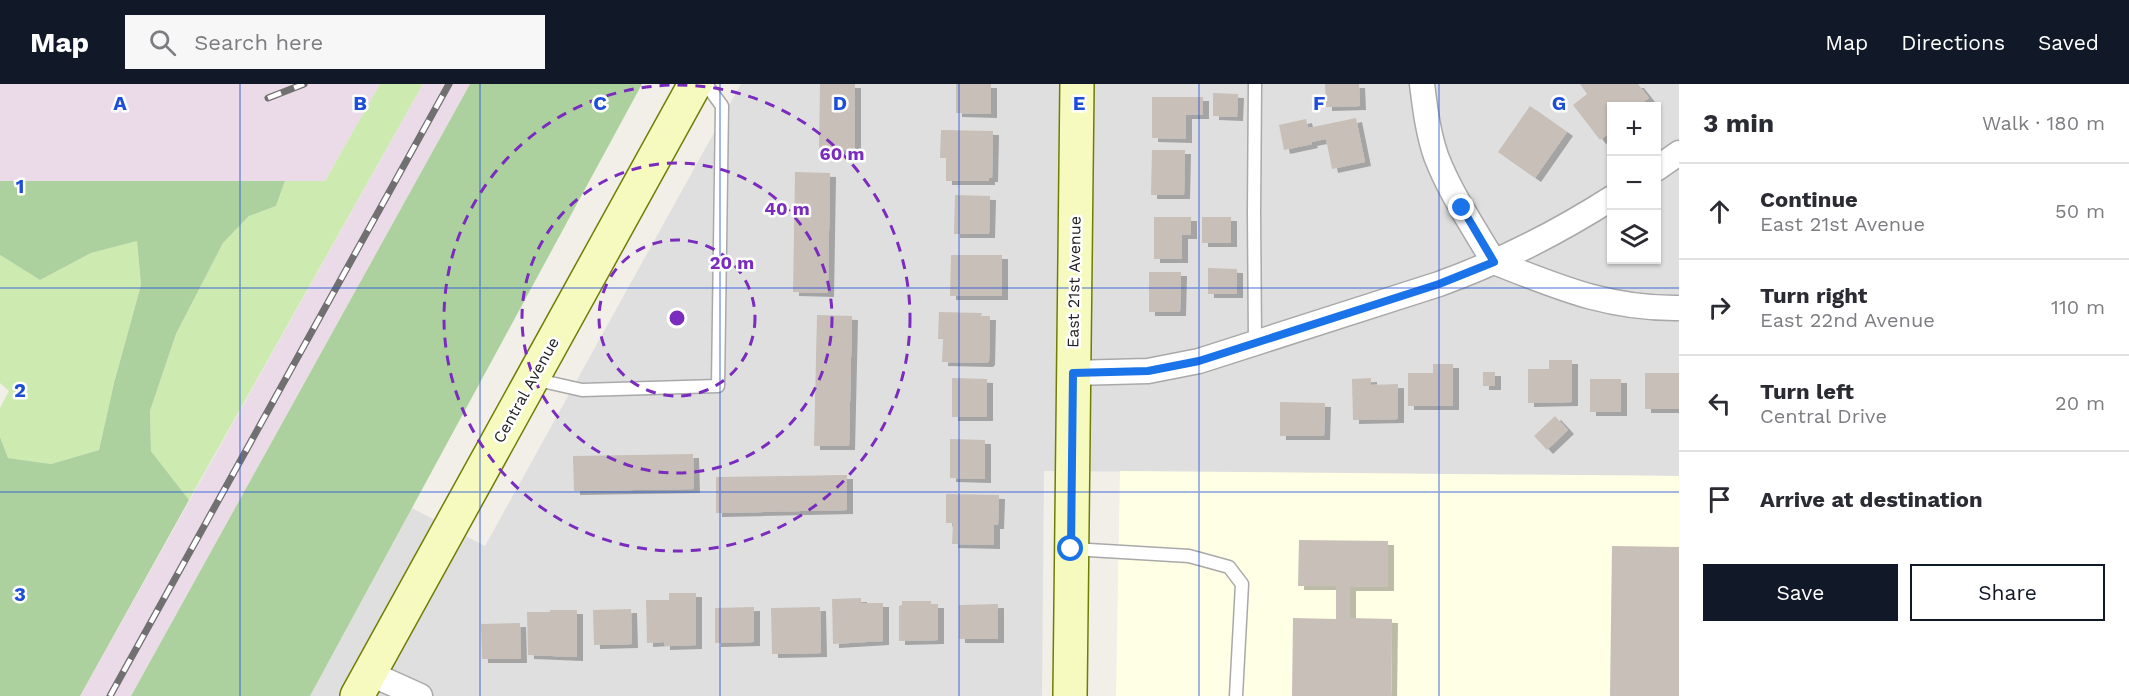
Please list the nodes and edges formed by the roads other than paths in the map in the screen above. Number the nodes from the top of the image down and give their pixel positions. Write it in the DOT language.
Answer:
graph roads {
  1 [pos="695,84"];
  2 [pos="706,84"];
  3 [pos="1077,84"];
  4 [pos="1255,84"];
  5 [pos="1422,84"];
  6 [pos="1679,153"];
  7 [pos="1661,166"];
  8 [pos="1607,200"];
  9 [pos="1494,262"];
  10 [pos="1679,308"];
  11 [pos="1255,342"];
  12 [pos="1073,373"];
  13 [pos="531,379"];
  14 [pos="1071,549"];
  15 [pos="363,684"];
  16 [pos="420,696"];
  17 [pos="1070,696"];
  18 [pos="1236,696"];
  1 -- 13 [label="main road, Central Avenue"];
  2 -- 13 [label="lane"];
  3 -- 12 [label="main road, East 21st Avenue"];
  4 -- 11 [label="lane"];
  5 -- 9 [label="street"];
  6 -- 7 [label="street"];
  8 -- 9 [label="street"];
  9 -- 10 [label="street"];
  9 -- 11 [label="street"];
  11 -- 12 [label="street"];
  12 -- 14 [label="main road, East 21st Avenue"];
  13 -- 15 [label="main road, Central Avenue"];
  14 -- 17 [label="main road, East 21st Avenue"];
  14 -- 18 [label="lane"];
  15 -- 16 [label="street"];
}
